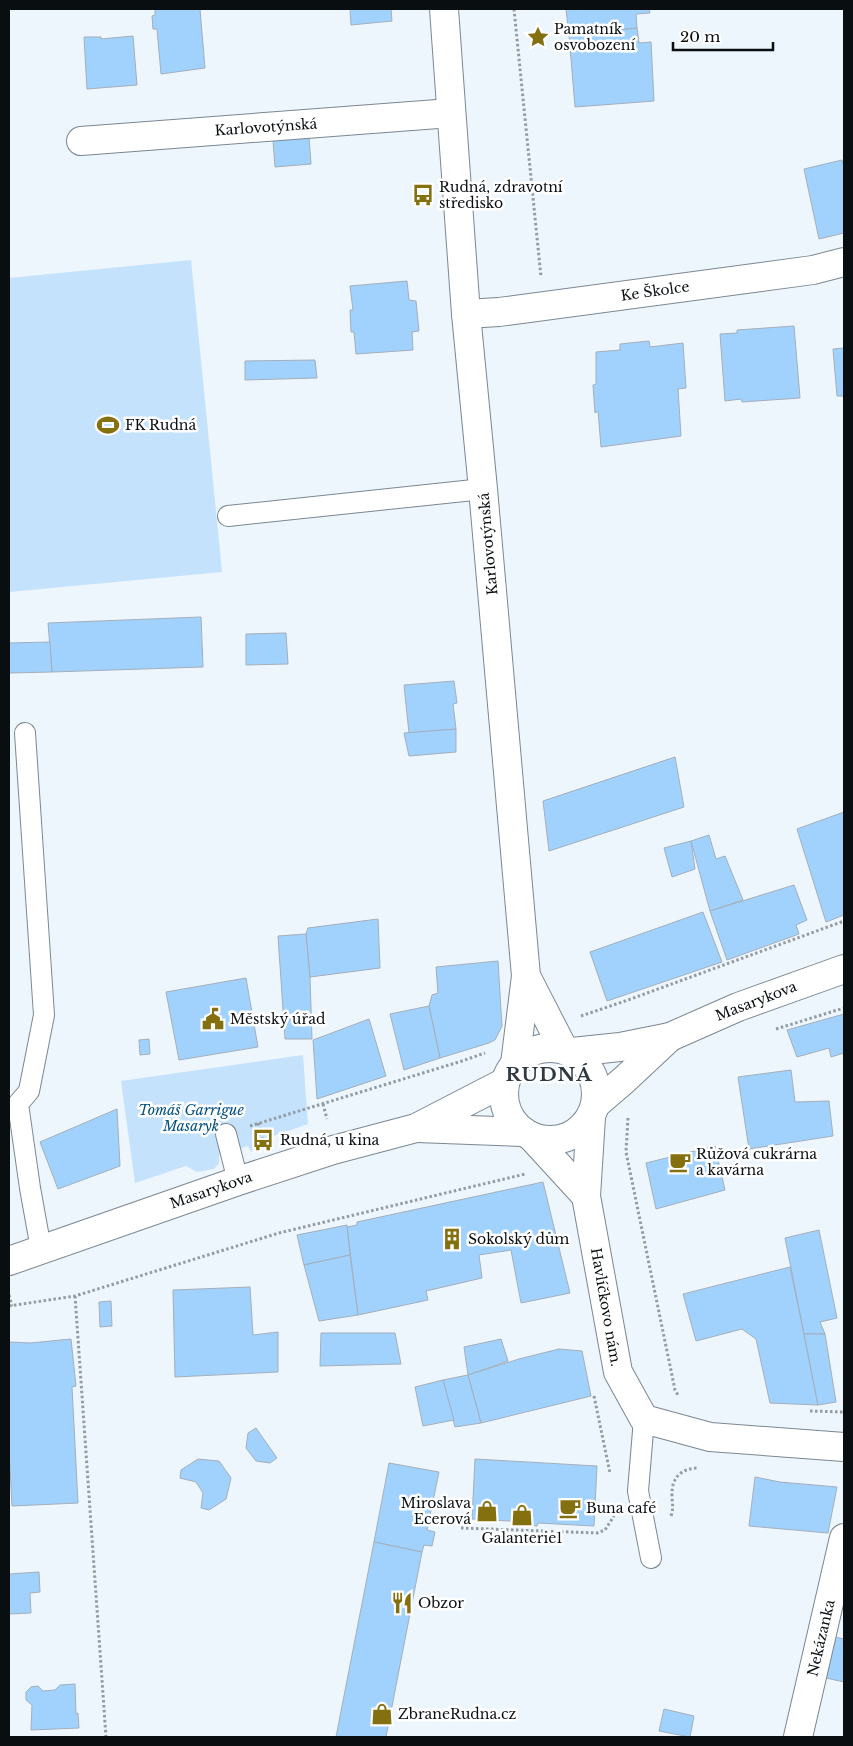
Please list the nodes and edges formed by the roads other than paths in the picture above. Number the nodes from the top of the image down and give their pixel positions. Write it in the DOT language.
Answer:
graph roads {
  1 [pos="444,9"];
  2 [pos="451,112"];
  3 [pos="81,141"];
  4 [pos="844,262"];
  5 [pos="466,314"];
  6 [pos="483,490"];
  7 [pos="228,516"];
  8 [pos="25,733"];
  9 [pos="844,969"];
  10 [pos="526,976"];
  11 [pos="670,1036"];
  12 [pos="568,1051"];
  13 [pos="510,1073"];
  14 [pos="593,1111"];
  15 [pos="416,1128"];
  16 [pos="226,1134"];
  17 [pos="527,1134"];
  18 [pos="238,1181"];
  19 [pos="586,1196"];
  20 [pos="41,1249"];
  21 [pos="9,1261"];
  22 [pos="644,1420"];
  23 [pos="844,1447"];
  24 [pos="844,1538"];
  25 [pos="651,1558"];
  26 [pos="798,1737"];
  1 -- 2 [label="street, Karlovotýnská"];
  2 -- 3 [label="street, Karlovotýnská"];
  2 -- 5 [label="street, Karlovotýnská"];
  4 -- 5 [label="street, Ke Školce"];
  5 -- 6 [label="street, Karlovotýnská"];
  6 -- 7 [label="lane"];
  6 -- 10 [label="street, Karlovotýnská"];
  8 -- 20 [label="lane"];
  9 -- 11 [label="street, Masarykova"];
  10 -- 12 [label="street"];
  10 -- 13 [label="street"];
  11 -- 12 [label="street"];
  11 -- 14 [label="street"];
  12 -- 13 [label="street"];
  12 -- 14 [label="street"];
  13 -- 15 [label="street"];
  13 -- 17 [label="street"];
  14 -- 17 [label="street"];
  14 -- 19 [label="street, Havlíčkovo nám."];
  15 -- 17 [label="street"];
  15 -- 18 [label="street, Masarykova"];
  16 -- 18 [label="lane"];
  17 -- 19 [label="street"];
  18 -- 20 [label="street, Masarykova"];
  19 -- 22 [label="street, Havlíčkovo nám."];
  20 -- 21 [label="street, Masarykova"];
  22 -- 23 [label="street"];
  22 -- 25 [label="lane"];
  24 -- 26 [label="street, Nekázanka"];
}
